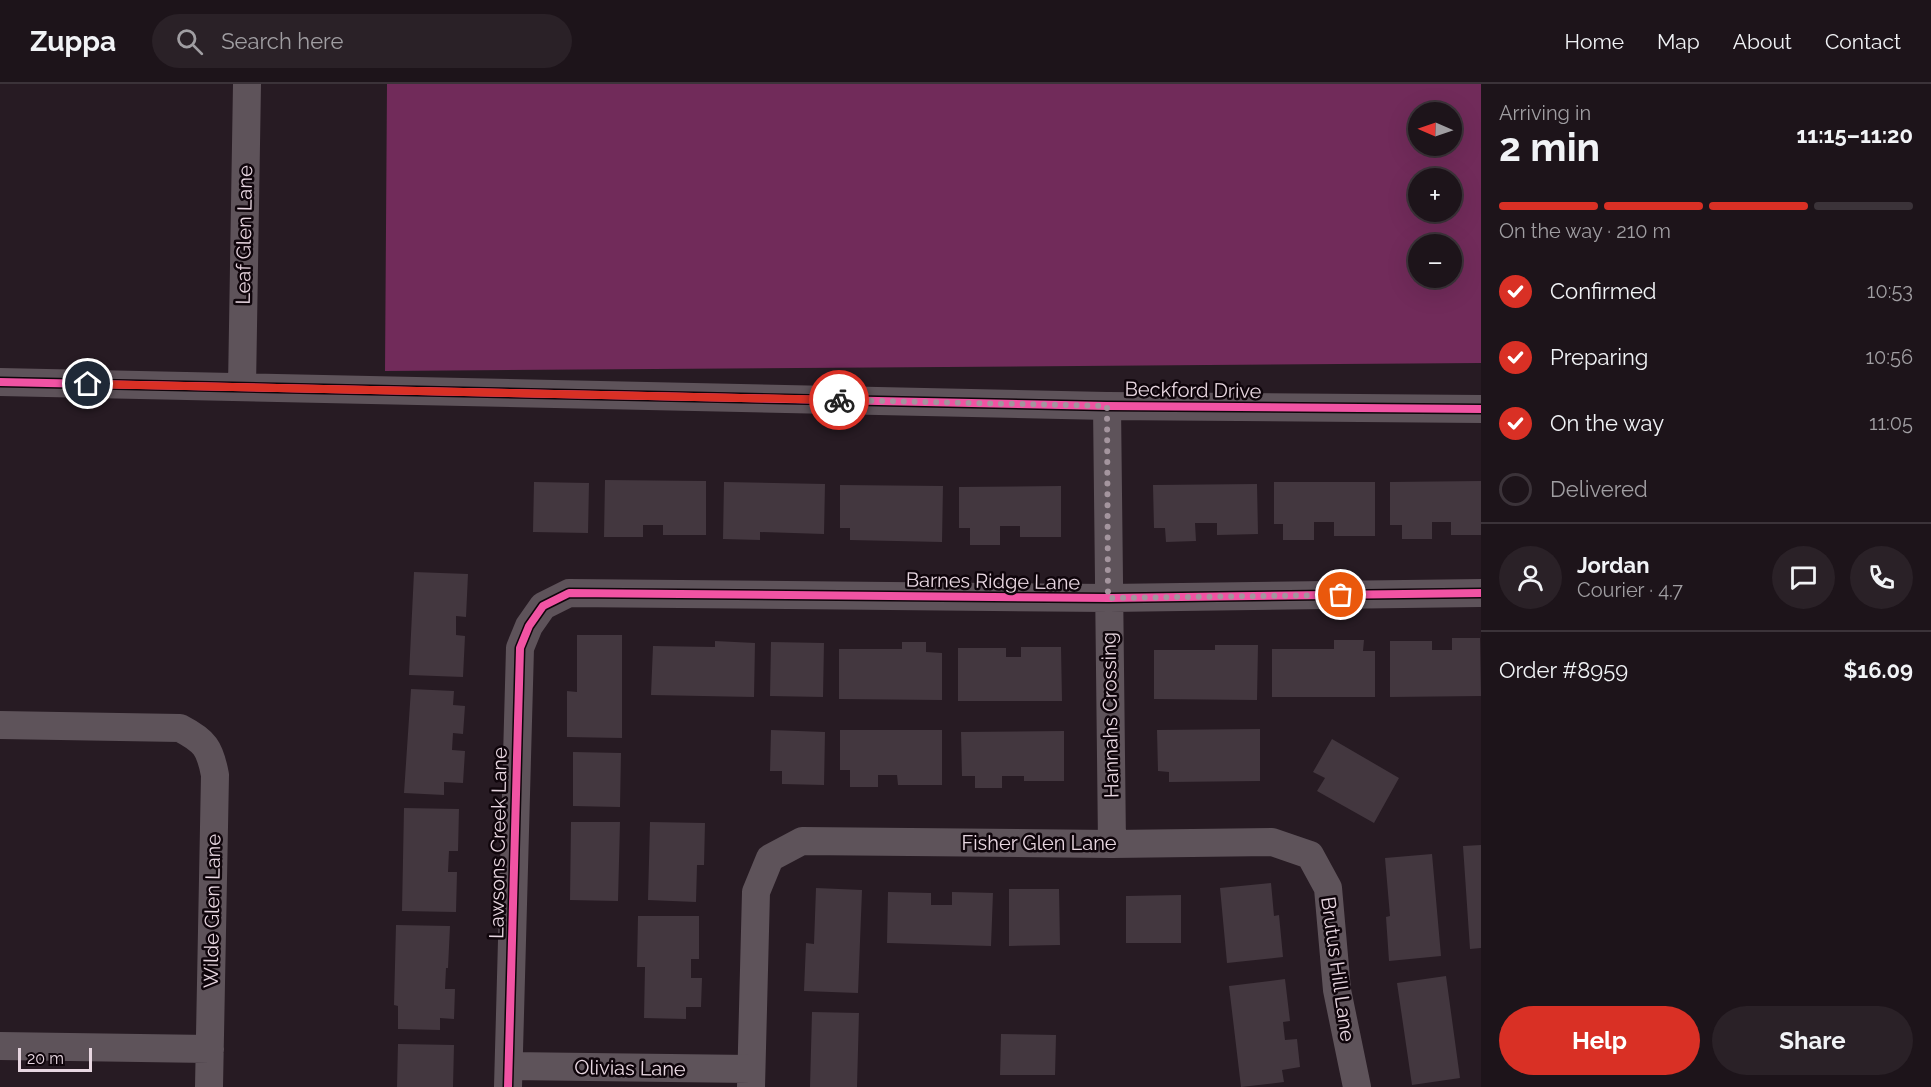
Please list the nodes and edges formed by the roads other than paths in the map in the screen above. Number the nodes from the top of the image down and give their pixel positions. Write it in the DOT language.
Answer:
graph roads {
  1 [pos="247,84"];
  2 [pos="0,382"];
  3 [pos="242,387"];
  4 [pos="1107,406"];
  5 [pos="1481,409"];
  6 [pos="1481,593"];
  7 [pos="1108,598"];
  8 [pos="543,606"];
  9 [pos="0,725"];
  10 [pos="1113,844"];
  11 [pos="1310,855"];
  12 [pos="0,1046"];
  13 [pos="210,1049"];
  14 [pos="509,1077"];
  15 [pos="751,1078"];
  16 [pos="209,1087"];
  17 [pos="1357,1087"];
  1 -- 3 [label="street, Leaf Glen Lane"];
  2 -- 3 [label="street, Beckford Drive"];
  3 -- 4 [label="street, Beckford Drive"];
  4 -- 5 [label="street, Beckford Drive"];
  4 -- 7 [label="street, Hannahs Crossing"];
  6 -- 7 [label="street, Barnes Ridge Lane"];
  7 -- 8 [label="street, Barnes Ridge Lane"];
  7 -- 10 [label="street, Hannahs Crossing"];
  8 -- 14 [label="street, Lawsons Creek Lane"];
  9 -- 13 [label="street, Wilde Glen Lane"];
  10 -- 11 [label="street, Fisher Glen Lane"];
  10 -- 15 [label="street, Fisher Glen Lane"];
  11 -- 17 [label="street, Brutus Hill Lane"];
  12 -- 13 [label="street"];
  13 -- 16 [label="street, Wilde Glen Lane"];
  14 -- 15 [label="street, Olivias Lane"];
}
